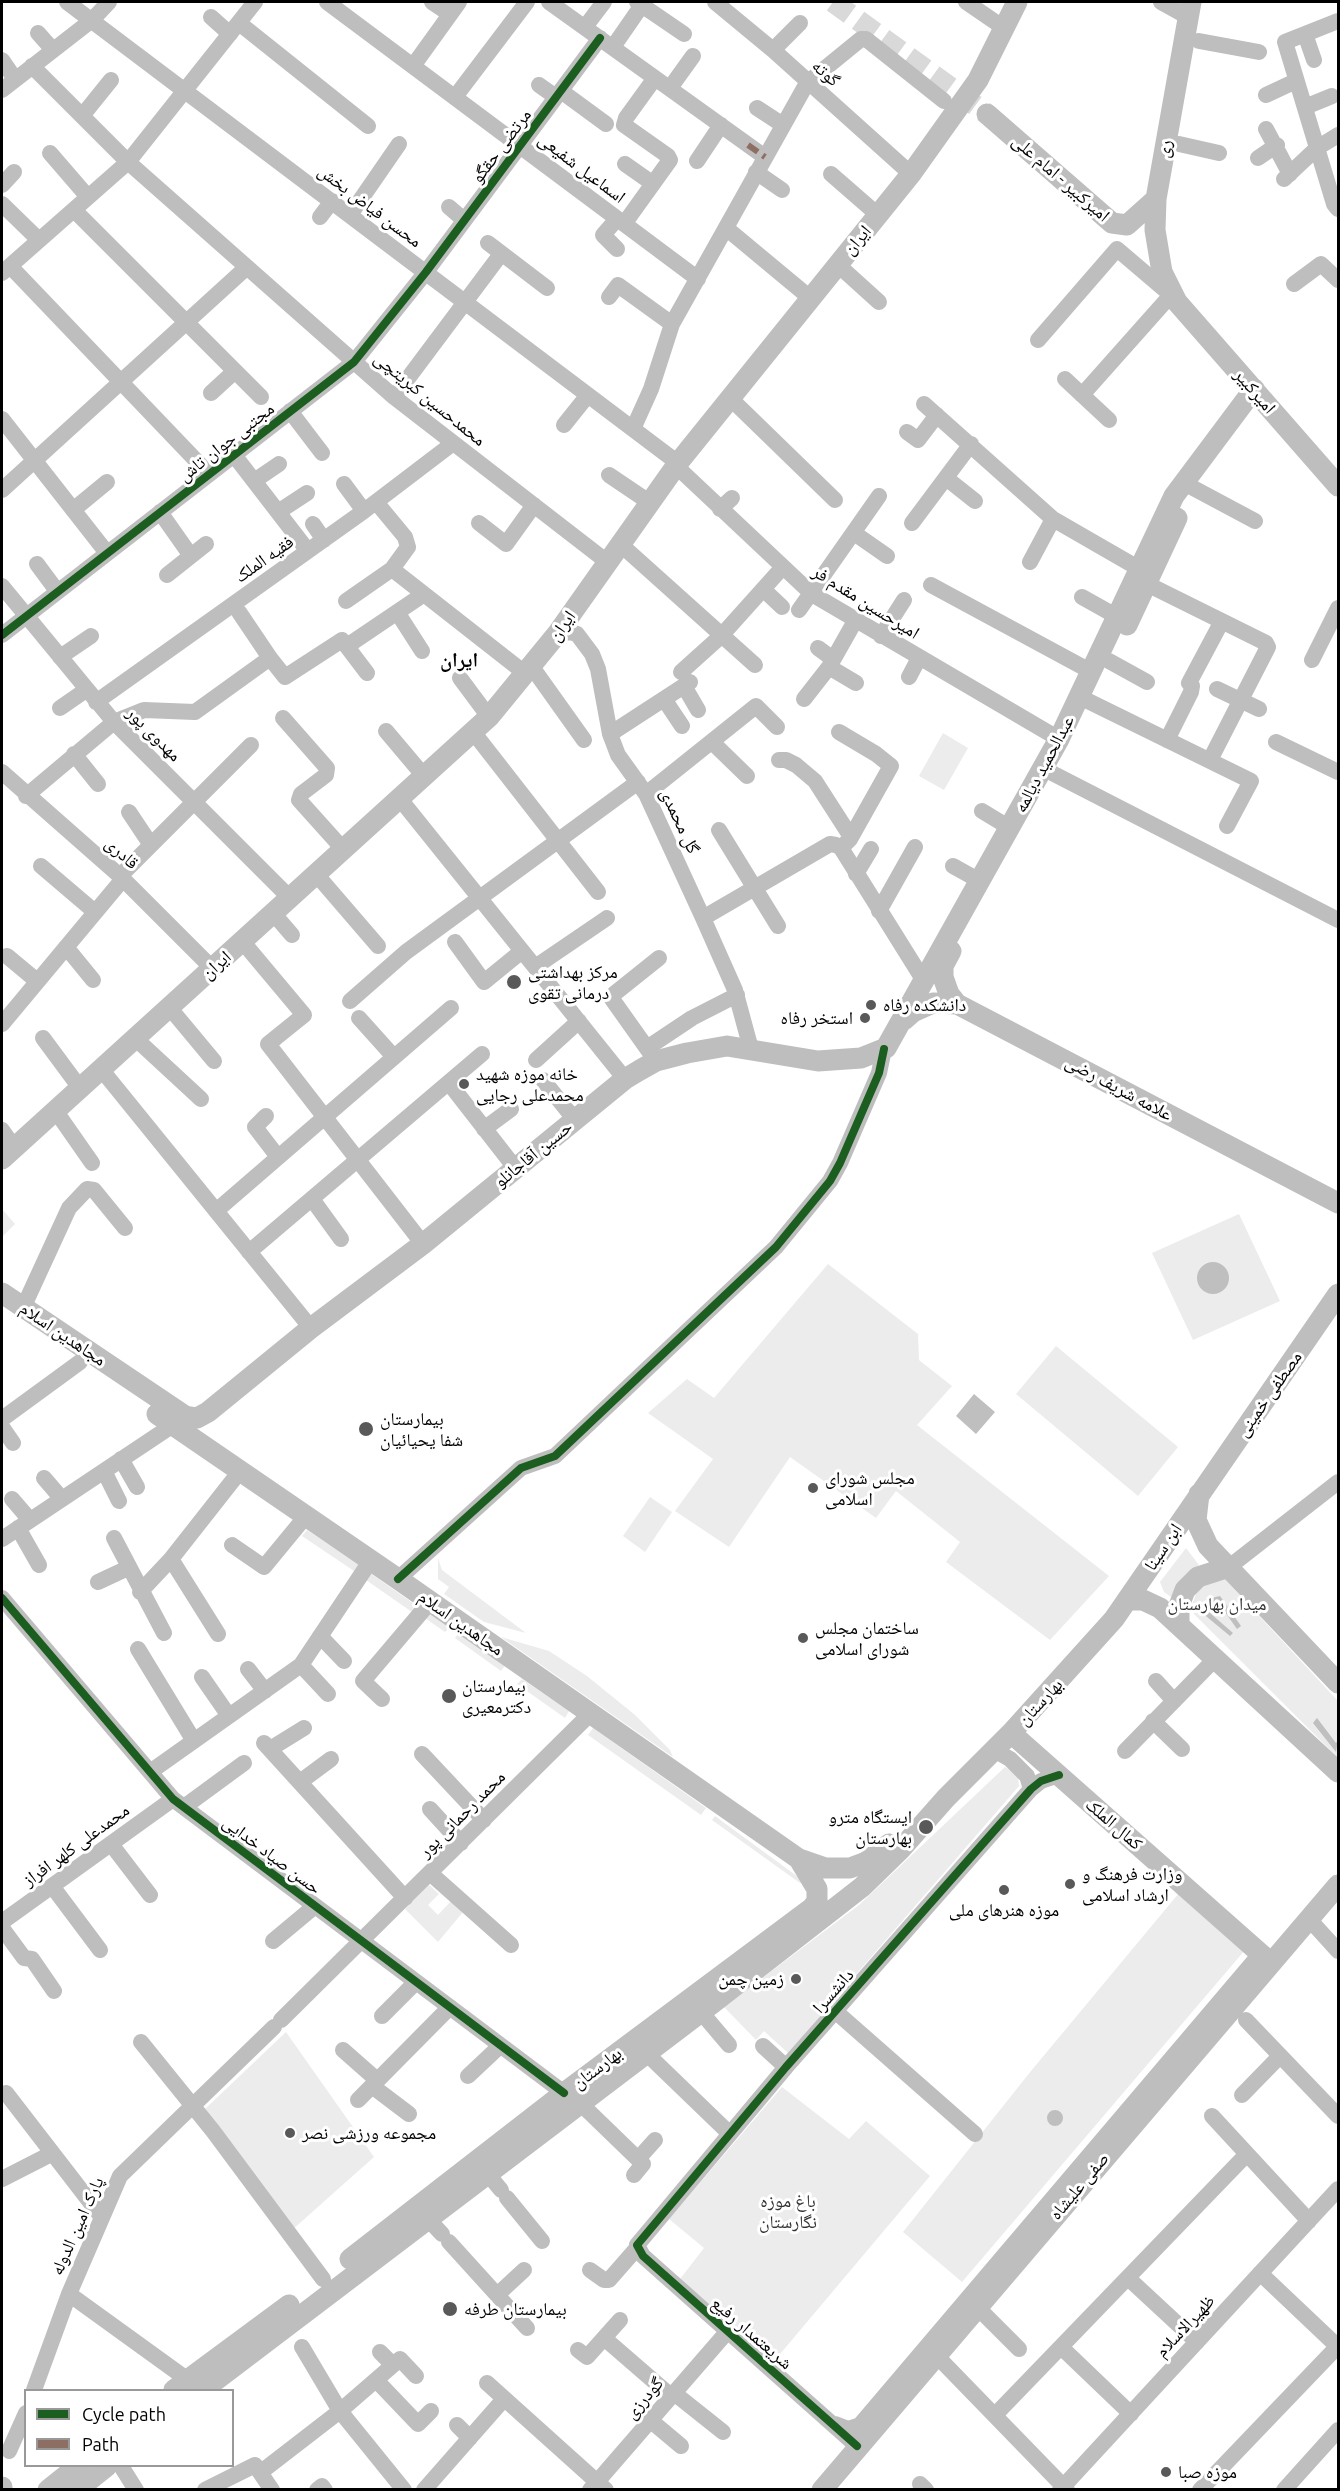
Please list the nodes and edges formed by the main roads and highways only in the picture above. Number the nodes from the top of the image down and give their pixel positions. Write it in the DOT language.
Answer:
graph roads {
  1 [pos="1017,2"];
  2 [pos="1190,9"];
  3 [pos="990,110"];
  4 [pos="1156,199"];
  5 [pos="1171,295"];
  6 [pos="1254,389"];
  7 [pos="1338,486"];
  8 [pos="1142,576"];
  9 [pos="1100,666"];
  10 [pos="933,980"];
  11 [pos="957,1004"];
  12 [pos="899,1025"];
  13 [pos="8,1153"];
  14 [pos="1338,1203"];
  15 [pos="2,1293"];
  16 [pos="1338,1294"];
  17 [pos="2,1309"];
  18 [pos="208,1412"];
  19 [pos="179,1420"];
  20 [pos="241,1470"];
  21 [pos="1199,1494"];
  22 [pos="1229,1568"];
  23 [pos="1127,1600"];
  24 [pos="1179,1623"];
  25 [pos="1338,1683"];
  26 [pos="1011,1733"];
  27 [pos="1338,1772"];
  28 [pos="946,1798"];
  29 [pos="799,1859"];
  30 [pos="1338,1885"];
  31 [pos="1265,1958"];
  32 [pos="572,2098"];
  33 [pos="188,2387"];
  34 [pos="77,2467"];
  35 [pos="106,2467"];
  36 [pos="48,2490"];
  37 [pos="76,2490"];
  38 [pos="822,2490"];
  1 -- 13 [label="main road, ایران"];
  2 -- 4 [label="main road, ری"];
  3 -- 4 [label="main road, امیرکبیر - امام علی"];
  4 -- 5 [label="main road, ری"];
  5 -- 6 [label="main road, امیرکبیر"];
  6 -- 7 [label="main road, امیرکبیر"];
  6 -- 8 [label="main road, عبدالحمید دیالمه"];
  8 -- 9 [label="main road, عبدالحمید دیالمه"];
  8 -- 9 [label="main road, عبدالحمید دیالمه"];
  9 -- 10 [label="main road, عبدالحمید دیالمه"];
  9 -- 10 [label="main road, عبدالحمید دیالمه"];
  10 -- 11 [label="main road"];
  10 -- 12 [label="main road, عبدالحمید دیالمه"];
  11 -- 12 [label="main road"];
  11 -- 14 [label="main road, علامه شریف رضی"];
  12 -- 18 [label="main road, حسین آقاجانلو"];
  15 -- 19 [label="main road, مجاهدین اسلام"];
  16 -- 21 [label="main road, مصطفی خمینی"];
  17 -- 19 [label="main road, مجاهدین اسلام"];
  18 -- 19 [label="main road"];
  18 -- 20 [label="main road"];
  19 -- 20 [label="main road, مجاهدین اسلام"];
  20 -- 29 [label="main road, مجاهدین اسلام"];
  21 -- 22 [label="main road"];
  21 -- 23 [label="main road, ابن سینا"];
  22 -- 24 [label="main road"];
  22 -- 25 [label="main road"];
  23 -- 24 [label="main road"];
  23 -- 26 [label="main road, بهارستان"];
  24 -- 27 [label="main road"];
  26 -- 28 [label="main road, بهارستان"];
  26 -- 31 [label="main road, کمال الملک"];
  28 -- 29 [label="main road, بهارستان"];
  28 -- 32 [label="main road, بهارستان"];
  29 -- 32 [label="main road, بهارستان"];
  30 -- 31 [label="main road, صفی علیشاه"];
  31 -- 38 [label="main road, صفی علیشاه"];
  32 -- 33 [label="main road, بهارستان"];
  32 -- 33 [label="main road, بهارستان"];
  34 -- 36 [label="main road"];
  35 -- 37 [label="main road"];
}
